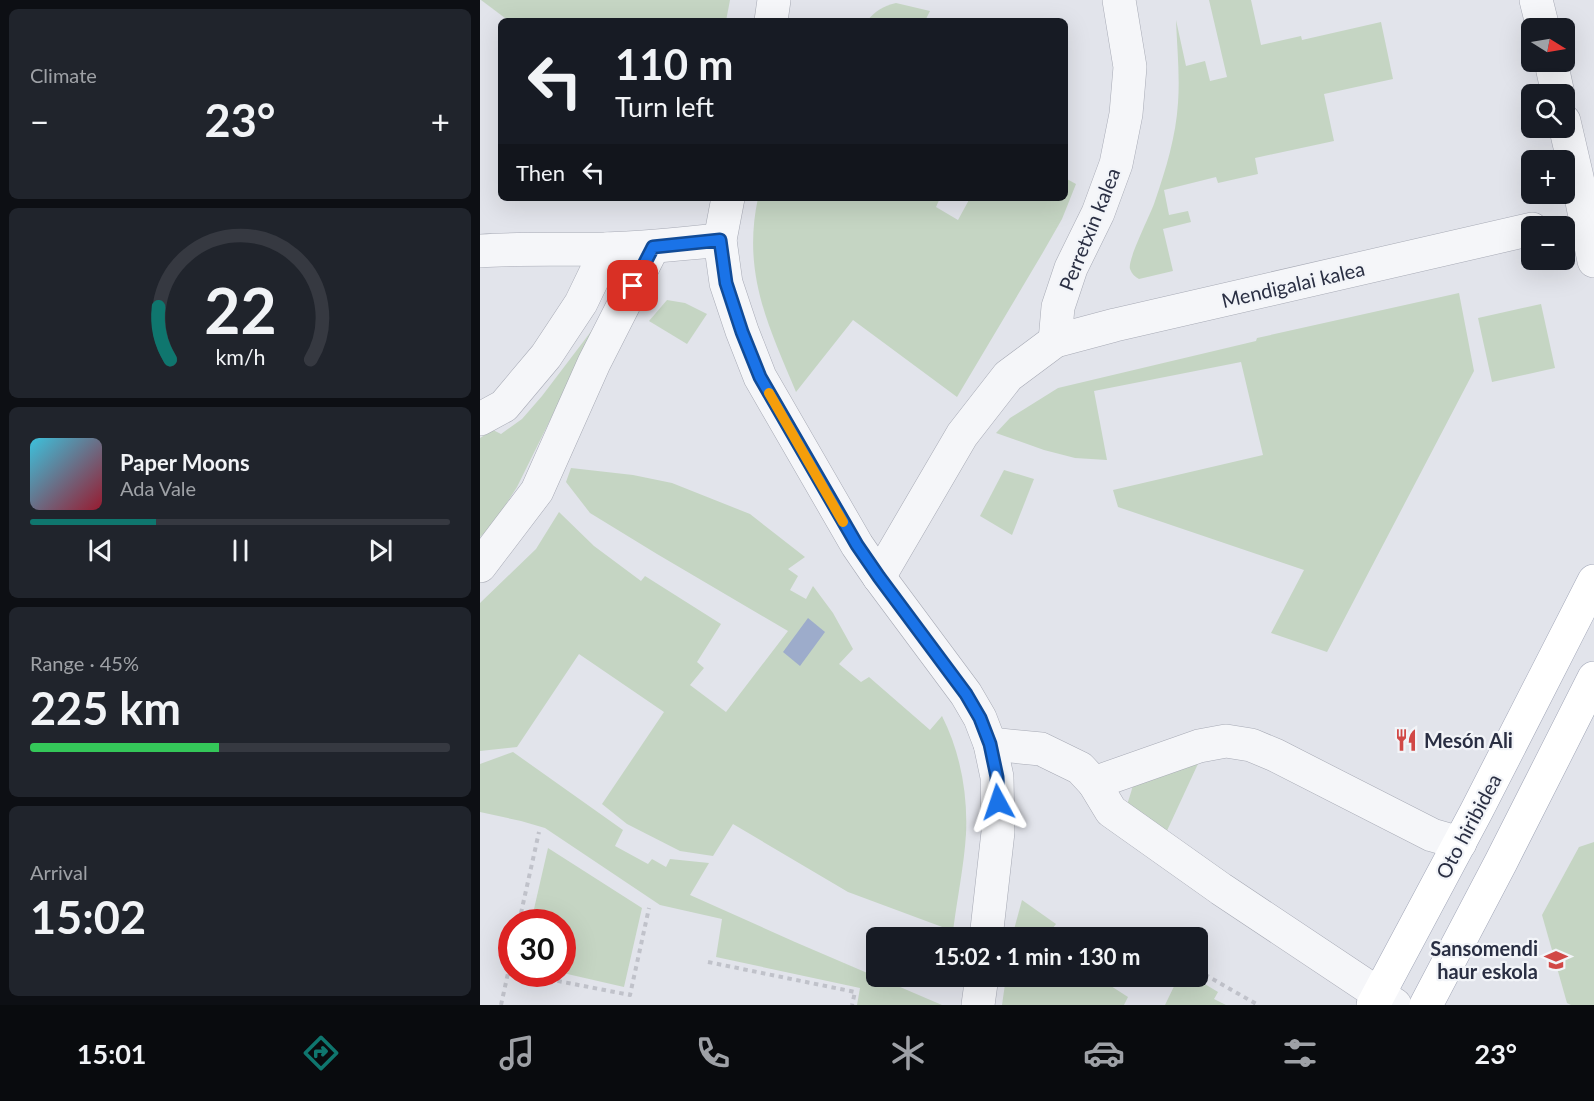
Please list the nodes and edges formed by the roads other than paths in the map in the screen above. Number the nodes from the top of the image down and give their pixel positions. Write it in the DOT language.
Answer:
graph roads {
  1 [pos="774,0"];
  2 [pos="1119,0"];
  3 [pos="1536,0"];
  4 [pos="771,18"];
  5 [pos="1540,18"];
  6 [pos="1569,138"];
  7 [pos="727,201"];
  8 [pos="1590,217"];
  9 [pos="1575,220"];
  10 [pos="1521,232"];
  11 [pos="720,240"];
  12 [pos="653,247"];
  13 [pos="608,249"];
  14 [pos="480,251"];
  15 [pos="1594,261"];
  16 [pos="1055,341"];
  17 [pos="480,419"];
  18 [pos="480,566"];
  19 [pos="879,577"];
  20 [pos="1594,581"];
  21 [pos="1594,678"];
  22 [pos="990,744"];
  23 [pos="1094,783"];
  24 [pos="1460,843"];
  25 [pos="987,927"];
  26 [pos="980,987"];
  27 [pos="1382,1002"];
  28 [pos="978,1005"];
  29 [pos="1426,1005"];
  1 -- 4 [label="street"];
  2 -- 16 [label="street, Perretxin kalea"];
  3 -- 5 [label="street"];
  6 -- 8 [label="street"];
  7 -- 11 [label="street"];
  8 -- 9 [label="street"];
  8 -- 15 [label="street"];
  10 -- 16 [label="street, Mendigalai kalea"];
  11 -- 12 [label="street"];
  11 -- 19 [label="street"];
  12 -- 13 [label="street"];
  12 -- 18 [label="street"];
  13 -- 14 [label="street"];
  13 -- 17 [label="street"];
  16 -- 19 [label="street"];
  19 -- 22 [label="street"];
  20 -- 24 [label="main road, Oto hiribidea"];
  21 -- 29 [label="main road"];
  22 -- 23 [label="street"];
  22 -- 25 [label="street"];
  23 -- 24 [label="street"];
  23 -- 27 [label="street"];
  24 -- 27 [label="main road, Oto hiribidea"];
  26 -- 28 [label="street"];
}
